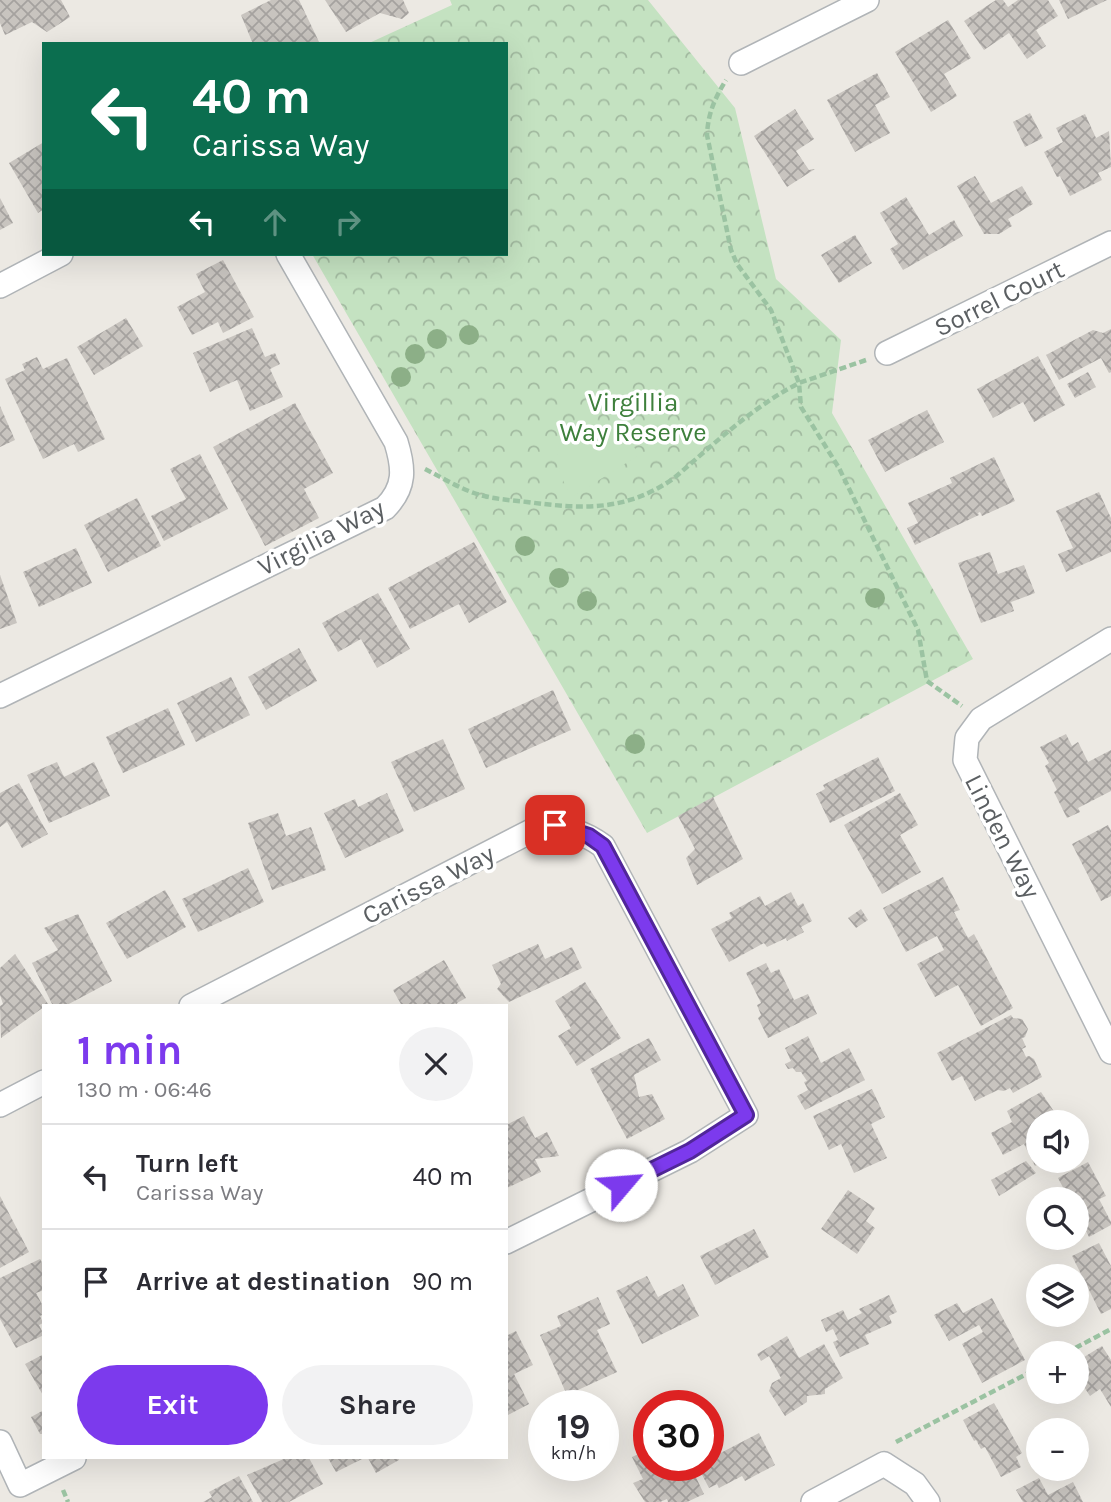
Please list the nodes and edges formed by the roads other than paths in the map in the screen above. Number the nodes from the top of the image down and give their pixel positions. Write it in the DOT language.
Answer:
graph roads {
  1 [pos="867,0"];
  2 [pos="741,64"];
  3 [pos="1111,243"];
  4 [pos="57,256"];
  5 [pos="289,256"];
  6 [pos="0,286"];
  7 [pos="887,353"];
  8 [pos="1111,639"];
  9 [pos="0,696"];
  10 [pos="195,1004"];
  11 [pos="1111,1052"];
  12 [pos="42,1083"];
  13 [pos="0,1105"];
  14 [pos="508,1241"];
  15 [pos="0,1442"];
  16 [pos="72,1459"];
  17 [pos="813,1502"];
  18 [pos="928,1502"];
  1 -- 2 [label="street"];
  3 -- 7 [label="street, Sorrel Court"];
  4 -- 6 [label="street"];
  5 -- 9 [label="street, Virgilia Way"];
  8 -- 11 [label="street, Linden Way"];
  10 -- 14 [label="street, Carissa Way"];
  12 -- 13 [label="street"];
  15 -- 16 [label="street"];
  17 -- 18 [label="street"];
}
